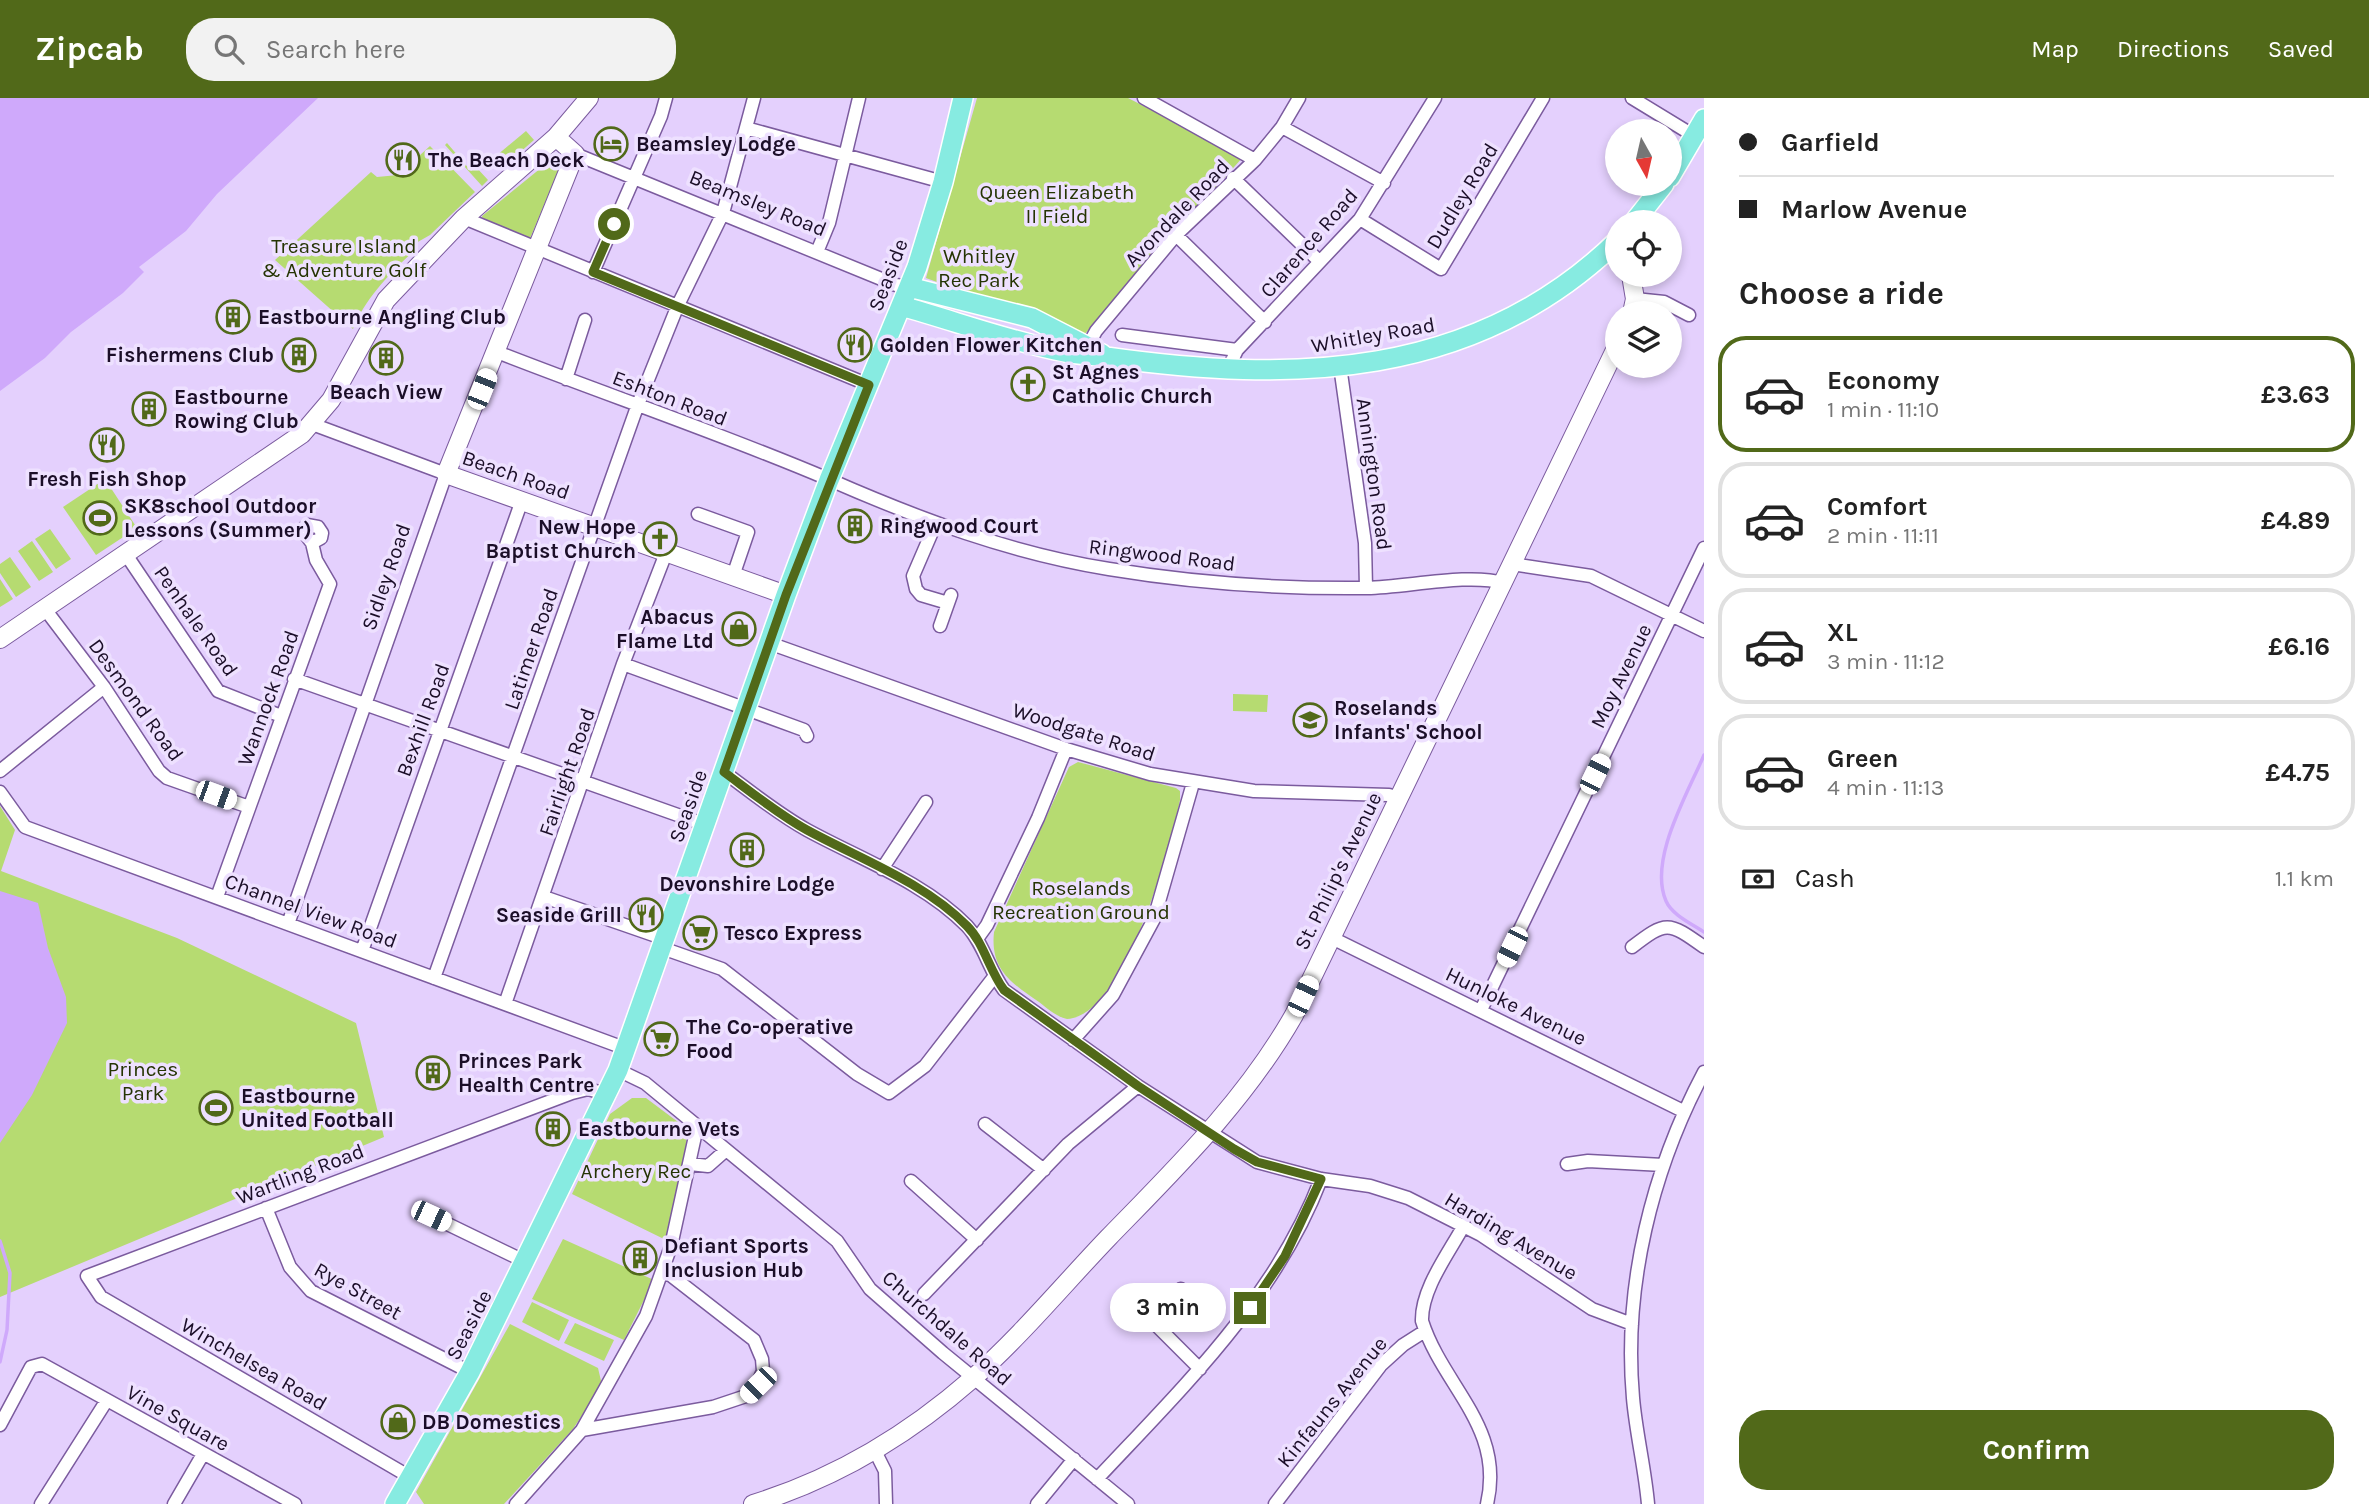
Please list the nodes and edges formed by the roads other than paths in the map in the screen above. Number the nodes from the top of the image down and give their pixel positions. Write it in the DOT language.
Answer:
graph roads {
  1 [pos="589,98"];
  2 [pos="666,98"];
  3 [pos="754,98"];
  4 [pos="859,98"];
  5 [pos="963,98"];
  6 [pos="1144,98"];
  7 [pos="1299,98"];
  8 [pos="1435,98"];
  9 [pos="1544,98"];
  10 [pos="1632,98"];
  11 [pos="1282,127"];
  12 [pos="746,128"];
  13 [pos="1700,128"];
  14 [pos="556,137"];
  15 [pos="575,154"];
  16 [pos="847,155"];
  17 [pos="1682,157"];
  18 [pos="1255,160"];
  19 [pos="635,176"];
  20 [pos="1233,178"];
  21 [pos="943,182"];
  22 [pos="1384,183"];
  23 [pos="1655,196"];
  24 [pos="1643,210"];
  25 [pos="723,213"];
  26 [pos="464,218"];
  27 [pos="1360,219"];
  28 [pos="1176,235"];
  29 [pos="535,248"];
  30 [pos="817,252"];
  31 [pos="1605,252"];
  32 [pos="1319,261"];
  33 [pos="593,272"];
  34 [pos="909,287"];
  35 [pos="678,304"];
  36 [pos="901,306"];
  37 [pos="1682,311"];
  38 [pos="1689,315"];
  39 [pos="584,320"];
  40 [pos="1265,322"];
  41 [pos="1122,335"];
  42 [pos="1085,350"];
  43 [pos="1237,350"];
  44 [pos="497,352"];
  45 [pos="1340,366"];
  46 [pos="1227,371"];
  47 [pos="1605,371"];
  48 [pos="566,379"];
  49 [pos="869,385"];
  50 [pos="637,407"];
  51 [pos="312,424"];
  52 [pos="446,474"];
  53 [pos="829,480"];
  54 [pos="521,503"];
  55 [pos="698,514"];
  56 [pos="935,524"];
  57 [pos="595,525"];
  58 [pos="312,543"];
  59 [pos="1704,548"];
  60 [pos="125,553"];
  61 [pos="666,553"];
  62 [pos="1512,564"];
  63 [pos="733,576"];
  64 [pos="1504,583"];
  65 [pos="1366,588"];
  66 [pos="786,595"];
  67 [pos="45,609"];
  68 [pos="1672,615"];
  69 [pos="940,626"];
  70 [pos="1704,631"];
  71 [pos="0,639"];
  72 [pos="769,643"];
  73 [pos="623,664"];
  74 [pos="294,679"];
  75 [pos="104,687"];
  76 [pos="366,704"];
  77 [pos="746,707"];
  78 [pos="281,716"];
  79 [pos="440,731"];
  80 [pos="807,736"];
  81 [pos="1066,749"];
  82 [pos="513,757"];
  83 [pos="0,771"];
  84 [pos="724,772"];
  85 [pos="584,781"];
  86 [pos="1193,783"];
  87 [pos="0,792"];
  88 [pos="1399,799"];
  89 [pos="926,803"];
  90 [pos="249,807"];
  91 [pos="706,825"];
  92 [pos="882,869"];
  93 [pos="217,897"];
  94 [pos="544,897"];
  95 [pos="288,924"];
  96 [pos="1330,937"];
  97 [pos="977,939"];
  98 [pos="663,944"];
  99 [pos="1632,947"];
  100 [pos="1704,947"];
  101 [pos="362,951"];
  102 [pos="994,977"];
  103 [pos="434,978"];
  104 [pos="506,1004"];
  105 [pos="1481,1010"];
  106 [pos="1073,1040"];
  107 [pos="624,1048"];
  108 [pos="618,1070"];
  109 [pos="1704,1072"];
  110 [pos="1138,1086"];
  111 [pos="606,1094"];
  112 [pos="1683,1111"];
  113 [pos="985,1124"];
  114 [pos="697,1128"];
  115 [pos="1209,1134"];
  116 [pos="725,1150"];
  117 [pos="690,1164"];
  118 [pos="1567,1164"];
  119 [pos="1663,1166"];
  120 [pos="1044,1170"];
  121 [pos="1321,1179"];
  122 [pos="911,1181"];
  123 [pos="266,1208"];
  124 [pos="431,1216"];
  125 [pos="1464,1225"];
  126 [pos="977,1240"];
  127 [pos="526,1262"];
  128 [pos="664,1270"];
  129 [pos="87,1276"];
  130 [pos="1181,1289"];
  131 [pos="923,1294"];
  132 [pos="1632,1324"];
  133 [pos="1425,1331"];
  134 [pos="1200,1369"];
  135 [pos="470,1372"];
  136 [pos="973,1378"];
  137 [pos="107,1400"];
  138 [pos="0,1424"];
  139 [pos="582,1430"];
  140 [pos="875,1451"];
  141 [pos="203,1454"];
  142 [pos="1074,1459"];
  143 [pos="410,1477"];
  144 [pos="1097,1479"];
  145 [pos="397,1503"];
  146 [pos="41,1504"];
  147 [pos="174,1504"];
  148 [pos="295,1504"];
  149 [pos="516,1504"];
  150 [pos="753,1504"];
  151 [pos="886,1504"];
  152 [pos="1037,1504"];
  153 [pos="1128,1504"];
  154 [pos="1275,1504"];
  155 [pos="1487,1504"];
  156 [pos="1648,1504"];
  1 -- 14 [label="street"];
  2 -- 19 [label="street"];
  3 -- 12 [label="street, Latimer Road"];
  4 -- 16 [label="street"];
  5 -- 21 [label="main road, Seaside"];
  6 -- 18 [label="street"];
  7 -- 11 [label="street, Avondale Road"];
  8 -- 22 [label="street, Clarence Road"];
  9 -- 27 [label="street, Dudley Road"];
  10 -- 13 [label="street"];
  11 -- 18 [label="street, Avondale Road"];
  11 -- 22 [label="street"];
  12 -- 16 [label="street"];
  12 -- 25 [label="street, Latimer Road"];
  13 -- 17 [label="main road"];
  14 -- 15 [label="street, Beamsley Road"];
  14 -- 26 [label="street"];
  15 -- 19 [label="street, Beamsley Road"];
  15 -- 29 [label="street, Sidley Road"];
  16 -- 21 [label="street"];
  16 -- 30 [label="street"];
  18 -- 20 [label="street, Avondale Road"];
  19 -- 25 [label="street, Beamsley Road"];
  19 -- 33 [label="street"];
  20 -- 28 [label="street, Avondale Road"];
  20 -- 32 [label="street"];
  21 -- 34 [label="main road, Seaside"];
  22 -- 27 [label="street, Clarence Road"];
  23 -- 24 [label="main road"];
  25 -- 30 [label="street, Beamsley Road"];
  25 -- 35 [label="street, Latimer Road"];
  26 -- 29 [label="street"];
  26 -- 51 [label="street"];
  27 -- 32 [label="street, Clarence Road"];
  28 -- 40 [label="street"];
  28 -- 42 [label="street, Avondale Road"];
  29 -- 33 [label="street"];
  29 -- 44 [label="street, Sidley Road"];
  30 -- 34 [label="street, Beamsley Road"];
  31 -- 45 [label="main road, Whitley Road"];
  32 -- 40 [label="street, Clarence Road"];
  33 -- 35 [label="street"];
  34 -- 36 [label="main road, Seaside"];
  34 -- 42 [label="main road, Whitley Road"];
  35 -- 49 [label="street"];
  35 -- 50 [label="street, Latimer Road"];
  36 -- 42 [label="main road, Whitley Road"];
  36 -- 49 [label="main road, Seaside"];
  37 -- 38 [label="street"];
  39 -- 48 [label="street"];
  40 -- 43 [label="street, Clarence Road"];
  41 -- 43 [label="street"];
  42 -- 46 [label="main road, Whitley Road"];
  43 -- 46 [label="street, Clarence Road"];
  44 -- 48 [label="street, Eshton Road"];
  44 -- 52 [label="street, Sidley Road"];
  45 -- 46 [label="main road, Whitley Road"];
  45 -- 65 [label="street, Annington Road"];
  47 -- 62 [label="street, St. Philip's Avenue"];
  48 -- 50 [label="street, Eshton Road"];
  49 -- 53 [label="main road, Seaside"];
  50 -- 53 [label="street, Eshton Road"];
  50 -- 57 [label="street, Latimer Road"];
  51 -- 52 [label="street, Beach Road"];
  51 -- 60 [label="street"];
  52 -- 54 [label="street, Beach Road"];
  52 -- 76 [label="street, Sidley Road"];
  53 -- 56 [label="street, Ringwood Road"];
  53 -- 66 [label="main road, Seaside"];
  54 -- 57 [label="street, Beach Road"];
  54 -- 79 [label="street, Bexhill Road"];
  55 -- 63 [label="street"];
  56 -- 65 [label="street, Ringwood Road"];
  56 -- 69 [label="street"];
  57 -- 61 [label="street, Beach Road"];
  57 -- 82 [label="street, Latimer Road"];
  58 -- 74 [label="street, Wannock Road"];
  59 -- 68 [label="street, Moy Avenue"];
  60 -- 67 [label="street"];
  60 -- 78 [label="street, Penhale Road"];
  61 -- 63 [label="street, Beach Road"];
  61 -- 73 [label="street, Fairlight Road"];
  62 -- 64 [label="street, St. Philip's Avenue"];
  62 -- 68 [label="street"];
  63 -- 66 [label="street, Beach Road"];
  64 -- 65 [label="street, Ringwood Road"];
  64 -- 88 [label="street, St. Philip's Avenue"];
  66 -- 72 [label="main road, Seaside"];
  67 -- 71 [label="street"];
  67 -- 75 [label="street, Desmond Road"];
  68 -- 70 [label="street"];
  68 -- 105 [label="street, Moy Avenue"];
  72 -- 77 [label="main road, Seaside"];
  72 -- 81 [label="street, Woodgate Road"];
  73 -- 77 [label="street"];
  73 -- 85 [label="street, Fairlight Road"];
  74 -- 76 [label="street"];
  74 -- 78 [label="street, Wannock Road"];
  75 -- 83 [label="street"];
  75 -- 90 [label="street, Desmond Road"];
  76 -- 79 [label="street"];
  76 -- 95 [label="street, Sidley Road"];
  77 -- 80 [label="street"];
  77 -- 84 [label="main road, Seaside"];
  78 -- 90 [label="street, Wannock Road"];
  79 -- 82 [label="street"];
  79 -- 101 [label="street, Bexhill Road"];
  81 -- 86 [label="street, Woodgate Road"];
  81 -- 97 [label="street"];
  82 -- 85 [label="street"];
  82 -- 103 [label="street, Latimer Road"];
  84 -- 91 [label="main road, Seaside"];
  84 -- 92 [label="street"];
  85 -- 91 [label="street"];
  85 -- 94 [label="street, Fairlight Road"];
  86 -- 88 [label="street, Woodgate Road"];
  86 -- 106 [label="street"];
  87 -- 93 [label="street, Channel View Road"];
  88 -- 96 [label="street, St. Philip's Avenue"];
  89 -- 92 [label="street"];
  90 -- 93 [label="street, Wannock Road"];
  91 -- 98 [label="main road, Seaside"];
  92 -- 97 [label="street"];
  93 -- 95 [label="street, Channel View Road"];
  94 -- 98 [label="street"];
  94 -- 104 [label="street, Fairlight Road"];
  95 -- 101 [label="street, Channel View Road"];
  96 -- 105 [label="street, Hunloke Avenue"];
  96 -- 115 [label="street, St. Philip's Avenue"];
  97 -- 102 [label="street"];
  98 -- 102 [label="street"];
  98 -- 107 [label="main road, Seaside"];
  99 -- 100 [label="street"];
  101 -- 103 [label="street, Channel View Road"];
  102 -- 106 [label="street, Harding Avenue"];
  103 -- 104 [label="street, Channel View Road"];
  104 -- 107 [label="street, Channel View Road"];
  105 -- 112 [label="street, Hunloke Avenue"];
  106 -- 110 [label="street, Harding Avenue"];
  107 -- 108 [label="main road, Seaside"];
  108 -- 111 [label="main road, Seaside"];
  108 -- 114 [label="street, Churchdale Road"];
  109 -- 112 [label="street"];
  110 -- 115 [label="street, Harding Avenue"];
  110 -- 120 [label="street"];
  111 -- 123 [label="street, Wartling Road"];
  111 -- 127 [label="main road, Seaside"];
  112 -- 119 [label="street"];
  113 -- 120 [label="street"];
  114 -- 116 [label="street, Churchdale Road"];
  114 -- 117 [label="street"];
  115 -- 121 [label="street, Harding Avenue"];
  115 -- 136 [label="street, St. Philip's Avenue"];
  116 -- 117 [label="street"];
  116 -- 136 [label="street, Churchdale Road"];
  117 -- 128 [label="street"];
  118 -- 119 [label="street"];
  119 -- 132 [label="street"];
  120 -- 126 [label="street"];
  121 -- 125 [label="street, Harding Avenue"];
  121 -- 134 [label="street"];
  122 -- 126 [label="street"];
  123 -- 129 [label="street, Wartling Road"];
  123 -- 135 [label="street, Rye Street"];
  124 -- 127 [label="street"];
  125 -- 132 [label="street, Harding Avenue"];
  125 -- 133 [label="street"];
  126 -- 131 [label="street"];
  127 -- 135 [label="main road, Seaside"];
  128 -- 139 [label="street"];
  128 -- 139 [label="street"];
  129 -- 143 [label="street, Winchelsea Road"];
  130 -- 134 [label="street"];
  132 -- 156 [label="street"];
  133 -- 154 [label="street, Kinfauns Avenue"];
  133 -- 155 [label="street"];
  134 -- 144 [label="street"];
  135 -- 143 [label="main road, Seaside"];
  136 -- 140 [label="street, St. Philip's Avenue"];
  136 -- 142 [label="street, Churchdale Road"];
  137 -- 138 [label="street, Vine Square"];
  137 -- 141 [label="street, Vine Square"];
  137 -- 146 [label="street"];
  139 -- 149 [label="street"];
  140 -- 150 [label="street, St. Philip's Avenue"];
  140 -- 151 [label="street"];
  141 -- 147 [label="street"];
  141 -- 148 [label="street, Vine Square"];
  142 -- 144 [label="street, Churchdale Road"];
  142 -- 152 [label="street"];
  143 -- 145 [label="main road, Seaside"];
  144 -- 153 [label="street, Churchdale Road"];
}
